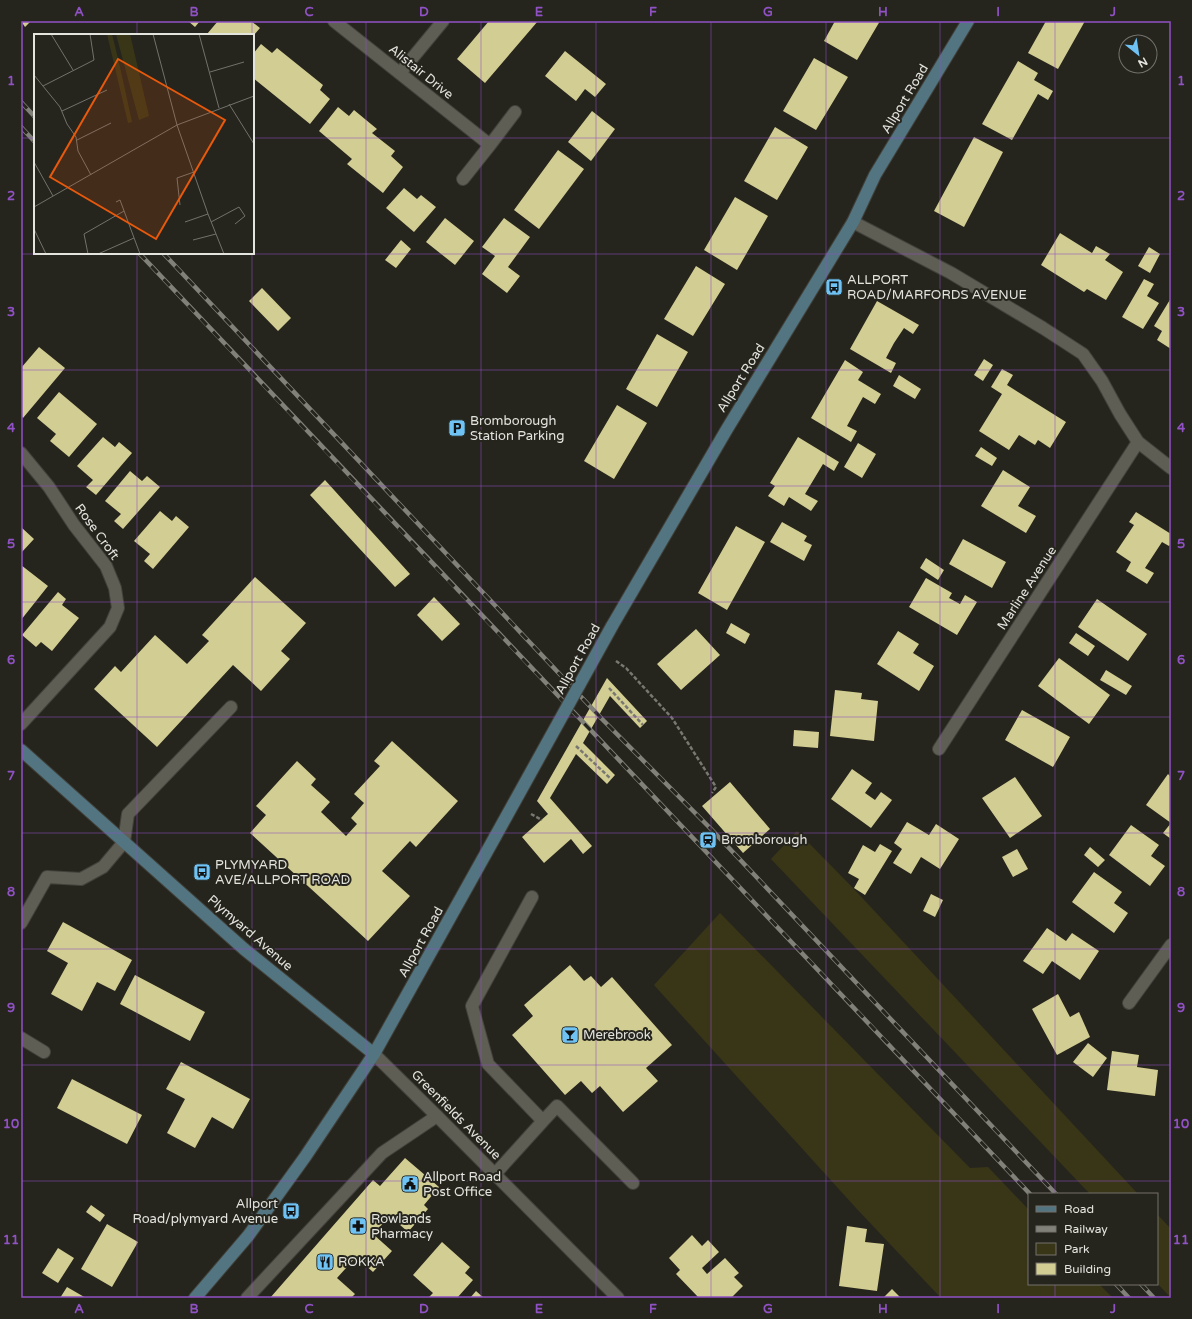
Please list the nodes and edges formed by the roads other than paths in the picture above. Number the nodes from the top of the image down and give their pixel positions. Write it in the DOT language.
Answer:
graph roads {
  1 [pos="334,21"];
  2 [pos="443,21"];
  3 [pos="968,21"];
  4 [pos="400,73"];
  5 [pos="515,112"];
  6 [pos="490,145"];
  7 [pos="463,179"];
  8 [pos="853,222"];
  9 [pos="1138,442"];
  10 [pos="21,453"];
  11 [pos="1171,468"];
  12 [pos="231,707"];
  13 [pos="21,724"];
  14 [pos="940,749"];
  15 [pos="21,750"];
  16 [pos="124,842"];
  17 [pos="532,897"];
  18 [pos="21,923"];
  19 [pos="1171,945"];
  20 [pos="1130,1003"];
  21 [pos="21,1038"];
  22 [pos="44,1052"];
  23 [pos="374,1054"];
  24 [pos="437,1116"];
  25 [pos="542,1121"];
  26 [pos="495,1174"];
  27 [pos="633,1183"];
  28 [pos="195,1298"];
  29 [pos="247,1298"];
  30 [pos="618,1298"];
  1 -- 4 [label="street, Alistair Drive"];
  2 -- 4 [label="street"];
  3 -- 8 [label="street, Allport Road"];
  4 -- 6 [label="street, Alistair Drive"];
  5 -- 6 [label="street"];
  6 -- 7 [label="street"];
  8 -- 9 [label="street"];
  8 -- 23 [label="street, Allport Road, bridge"];
  9 -- 11 [label="street"];
  9 -- 14 [label="street, Marline Avenue"];
  10 -- 13 [label="street, Rose Croft"];
  12 -- 16 [label="street"];
  15 -- 16 [label="street, Plymyard Avenue"];
  16 -- 18 [label="street"];
  16 -- 23 [label="street, Plymyard Avenue"];
  17 -- 25 [label="street"];
  19 -- 20 [label="street"];
  21 -- 22 [label="street"];
  23 -- 24 [label="street, Greenfields Avenue"];
  23 -- 28 [label="street, Allport Road"];
  24 -- 26 [label="street, Greenfields Avenue"];
  24 -- 29 [label="street"];
  25 -- 26 [label="street"];
  25 -- 27 [label="street"];
  26 -- 30 [label="street, Greenfields Avenue"];
}
